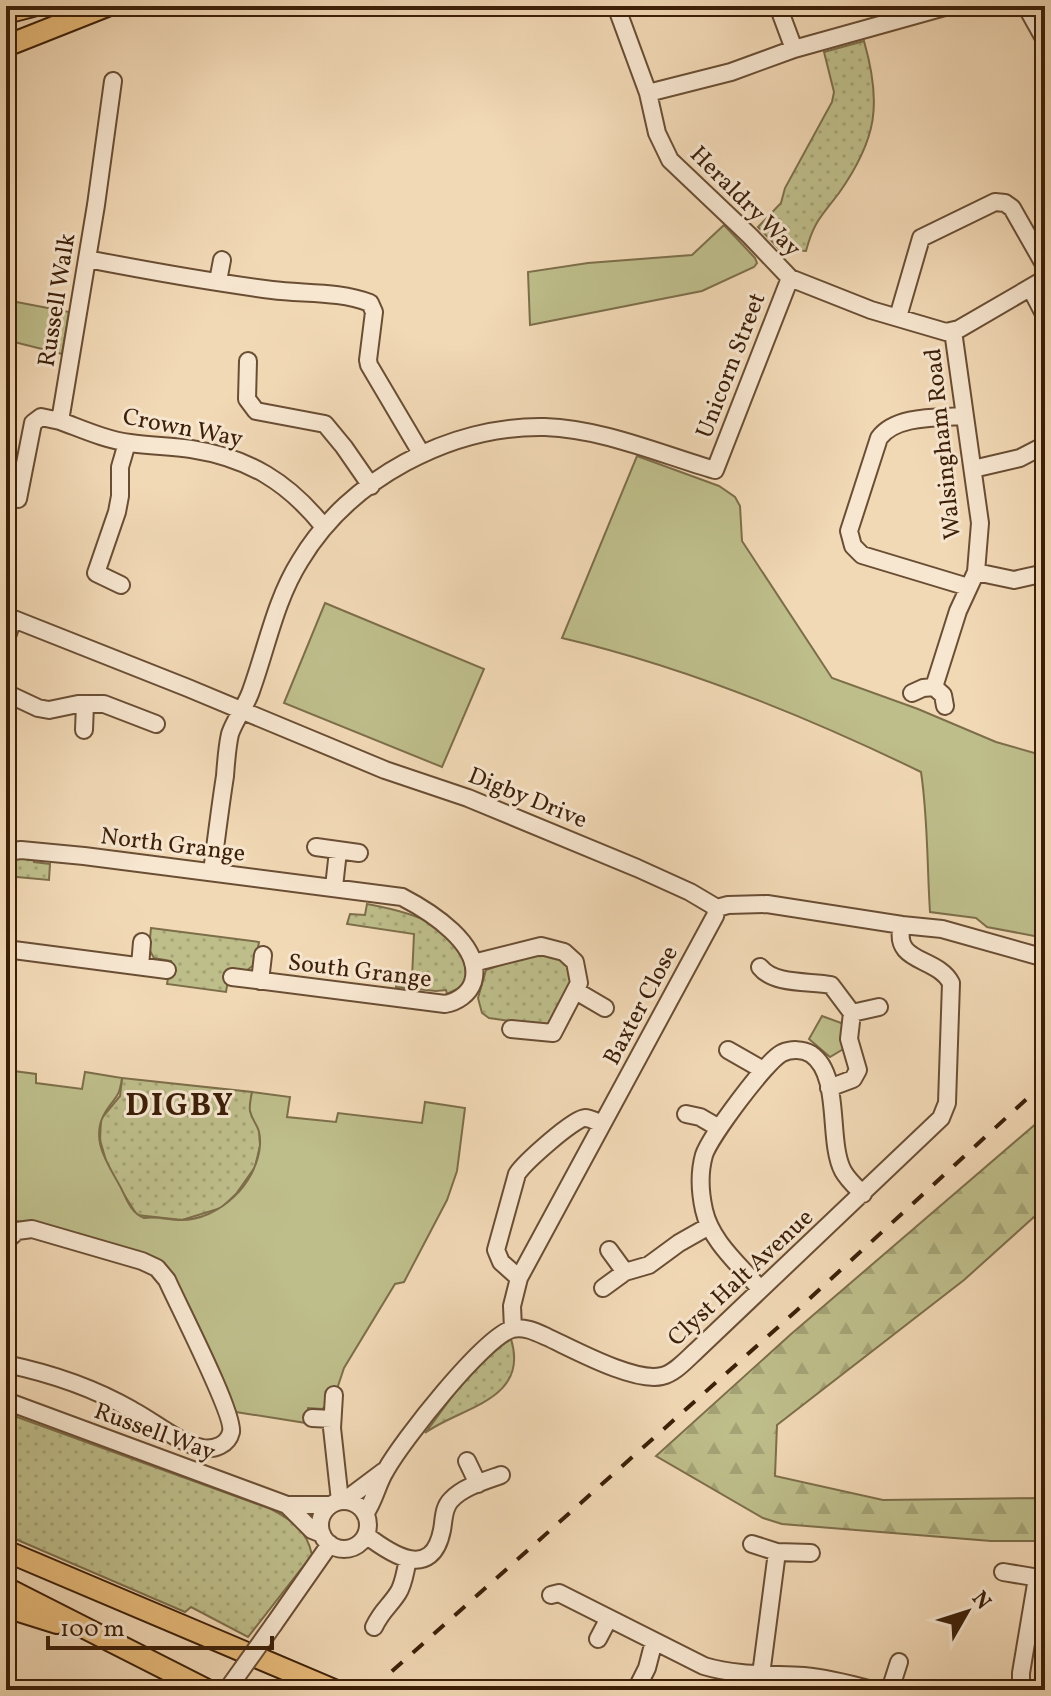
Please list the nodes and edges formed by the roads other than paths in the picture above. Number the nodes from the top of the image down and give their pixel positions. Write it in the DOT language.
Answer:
graph roads {
  1 [pos="33,6"];
  2 [pos="107,6"];
  3 [pos="616,6"];
  4 [pos="623,6"];
  5 [pos="778,6"];
  6 [pos="948,6"];
  7 [pos="1026,6"];
  8 [pos="6,13"];
  9 [pos="626,31"];
  10 [pos="1045,40"];
  11 [pos="6,46"];
  12 [pos="794,49"];
  13 [pos="113,81"];
  14 [pos="648,93"];
  15 [pos="87,259"];
  16 [pos="222,260"];
  17 [pos="1045,266"];
  18 [pos="790,278"];
  19 [pos="218,281"];
  20 [pos="1038,284"];
  21 [pos="1045,316"];
  22 [pos="898,317"];
  23 [pos="953,331"];
  24 [pos="248,361"];
  25 [pos="964,416"];
  26 [pos="60,421"];
  27 [pos="127,443"];
  28 [pos="1045,445"];
  29 [pos="421,453"];
  30 [pos="973,469"];
  31 [pos="371,486"];
  32 [pos="18,499"];
  33 [pos="324,527"];
  34 [pos="1045,573"];
  35 [pos="972,580"];
  36 [pos="121,585"];
  37 [pos="9,618"];
  38 [pos="6,639"];
  39 [pos="934,687"];
  40 [pos="6,693"];
  41 [pos="912,693"];
  42 [pos="85,704"];
  43 [pos="945,706"];
  44 [pos="241,710"];
  45 [pos="156,724"];
  46 [pos="84,730"];
  47 [pos="316,847"];
  48 [pos="338,851"];
  49 [pos="6,852"];
  50 [pos="359,853"];
  51 [pos="212,872"];
  52 [pos="334,887"];
  53 [pos="717,908"];
  54 [pos="902,925"];
  55 [pos="142,942"];
  56 [pos="6,949"];
  57 [pos="263,955"];
  58 [pos="1045,958"];
  59 [pos="473,963"];
  60 [pos="140,966"];
  61 [pos="760,967"];
  62 [pos="167,970"];
  63 [pos="232,977"];
  64 [pos="260,981"];
  65 [pos="576,991"];
  66 [pos="879,1007"];
  67 [pos="605,1008"];
  68 [pos="852,1013"];
  69 [pos="511,1029"];
  70 [pos="728,1050"];
  71 [pos="763,1070"];
  72 [pos="829,1088"];
  73 [pos="686,1114"];
  74 [pos="602,1124"];
  75 [pos="719,1128"];
  76 [pos="863,1194"];
  77 [pos="709,1226"];
  78 [pos="6,1241"];
  79 [pos="609,1250"];
  80 [pos="625,1272"];
  81 [pos="519,1278"];
  82 [pos="603,1288"];
  83 [pos="760,1289"];
  84 [pos="513,1329"];
  85 [pos="6,1364"];
  86 [pos="334,1395"];
  87 [pos="6,1401"];
  88 [pos="312,1418"];
  89 [pos="332,1419"];
  90 [pos="467,1461"];
  91 [pos="385,1470"];
  92 [pos="501,1475"];
  93 [pos="478,1484"];
  94 [pos="338,1502"];
  95 [pos="287,1505"];
  96 [pos="365,1514"];
  97 [pos="366,1535"];
  98 [pos="326,1539"];
  99 [pos="752,1544"];
  100 [pos="6,1551"];
  101 [pos="777,1552"];
  102 [pos="811,1553"];
  103 [pos="408,1560"];
  104 [pos="1003,1572"];
  105 [pos="1041,1579"];
  106 [pos="6,1588"];
  107 [pos="551,1595"];
  108 [pos="6,1607"];
  109 [pos="609,1618"];
  110 [pos="374,1627"];
  111 [pos="103,1638"];
  112 [pos="598,1639"];
  113 [pos="654,1641"];
  114 [pos="899,1662"];
  115 [pos="760,1683"];
  116 [pos="207,1690"];
  117 [pos="227,1690"];
  118 [pos="334,1690"];
  119 [pos="636,1690"];
  120 [pos="872,1690"];
  121 [pos="890,1690"];
  122 [pos="1021,1690"];
  1 -- 8 [label="main road"];
  2 -- 11 [label="main road"];
  3 -- 9 [label="street, Heraldry Way"];
  4 -- 9 [label="street, Heraldry Way"];
  5 -- 12 [label="street"];
  6 -- 12 [label="street"];
  7 -- 10 [label="street"];
  9 -- 14 [label="street, Heraldry Way"];
  12 -- 14 [label="street"];
  13 -- 15 [label="street, Russell Walk"];
  14 -- 18 [label="street, Heraldry Way"];
  15 -- 19 [label="street"];
  15 -- 26 [label="street, Russell Walk"];
  16 -- 19 [label="street"];
  17 -- 22 [label="street"];
  18 -- 22 [label="street, Heraldry Way"];
  18 -- 29 [label="street, Unicorn Street"];
  19 -- 29 [label="street"];
  20 -- 21 [label="street"];
  20 -- 23 [label="street"];
  22 -- 23 [label="street, Heraldry Way"];
  23 -- 25 [label="street, Walsingham Road"];
  24 -- 31 [label="street"];
  25 -- 30 [label="street, Walsingham Road"];
  25 -- 35 [label="street"];
  26 -- 27 [label="street, Crown Way"];
  26 -- 32 [label="street"];
  27 -- 33 [label="street, Crown Way"];
  27 -- 36 [label="street"];
  28 -- 30 [label="street"];
  29 -- 31 [label="street"];
  30 -- 35 [label="street, Walsingham Road"];
  31 -- 33 [label="street"];
  33 -- 44 [label="street"];
  34 -- 35 [label="street"];
  35 -- 39 [label="street, Walsingham Road"];
  37 -- 38 [label="street"];
  37 -- 44 [label="street, Digby Drive"];
  39 -- 41 [label="street"];
  39 -- 43 [label="street"];
  40 -- 42 [label="street"];
  42 -- 45 [label="street"];
  42 -- 46 [label="street"];
  44 -- 51 [label="street"];
  44 -- 53 [label="street, Digby Drive"];
  47 -- 48 [label="street"];
  48 -- 50 [label="street"];
  48 -- 52 [label="street"];
  49 -- 51 [label="street, North Grange"];
  51 -- 52 [label="street, North Grange"];
  52 -- 59 [label="street, North Grange"];
  53 -- 54 [label="street"];
  53 -- 74 [label="street, Baxter Close"];
  54 -- 58 [label="street"];
  54 -- 76 [label="street, Clyst Halt Avenue"];
  55 -- 60 [label="street"];
  56 -- 60 [label="street"];
  57 -- 64 [label="street, South Grange"];
  59 -- 64 [label="street, South Grange"];
  59 -- 65 [label="street"];
  60 -- 62 [label="street"];
  61 -- 68 [label="street"];
  63 -- 64 [label="street, South Grange"];
  65 -- 67 [label="street"];
  65 -- 69 [label="street"];
  66 -- 68 [label="street"];
  68 -- 72 [label="street"];
  70 -- 71 [label="street"];
  71 -- 72 [label="street"];
  71 -- 75 [label="street"];
  72 -- 76 [label="street"];
  73 -- 75 [label="street"];
  74 -- 81 [label="street, Baxter Close"];
  74 -- 81 [label="street"];
  75 -- 77 [label="street"];
  76 -- 83 [label="street, Clyst Halt Avenue"];
  77 -- 80 [label="street"];
  77 -- 83 [label="street"];
  78 -- 85 [label="street"];
  79 -- 80 [label="street"];
  80 -- 82 [label="street"];
  81 -- 84 [label="street, Baxter Close"];
  83 -- 84 [label="street, Clyst Halt Avenue"];
  84 -- 91 [label="street"];
  86 -- 89 [label="street"];
  87 -- 95 [label="street, Russell Way"];
  88 -- 89 [label="street"];
  89 -- 94 [label="street"];
  90 -- 93 [label="street"];
  91 -- 94 [label="street"];
  91 -- 96 [label="street"];
  92 -- 93 [label="street"];
  93 -- 103 [label="street"];
  94 -- 95 [label="street, Russell Way"];
  94 -- 96 [label="street"];
  94 -- 98 [label="street"];
  95 -- 98 [label="street, Russell Way"];
  96 -- 97 [label="street"];
  97 -- 98 [label="street"];
  97 -- 103 [label="street"];
  98 -- 117 [label="street, bridge"];
  99 -- 101 [label="street"];
  100 -- 118 [label="main road"];
  101 -- 102 [label="street"];
  101 -- 115 [label="street"];
  103 -- 110 [label="street"];
  104 -- 105 [label="street"];
  105 -- 122 [label="street"];
  106 -- 111 [label="main road"];
  107 -- 109 [label="street"];
  108 -- 111 [label="main road"];
  109 -- 112 [label="street"];
  109 -- 113 [label="street"];
  111 -- 116 [label="main road"];
  113 -- 115 [label="street"];
  113 -- 119 [label="street"];
  114 -- 121 [label="street"];
  115 -- 120 [label="street"];
}
